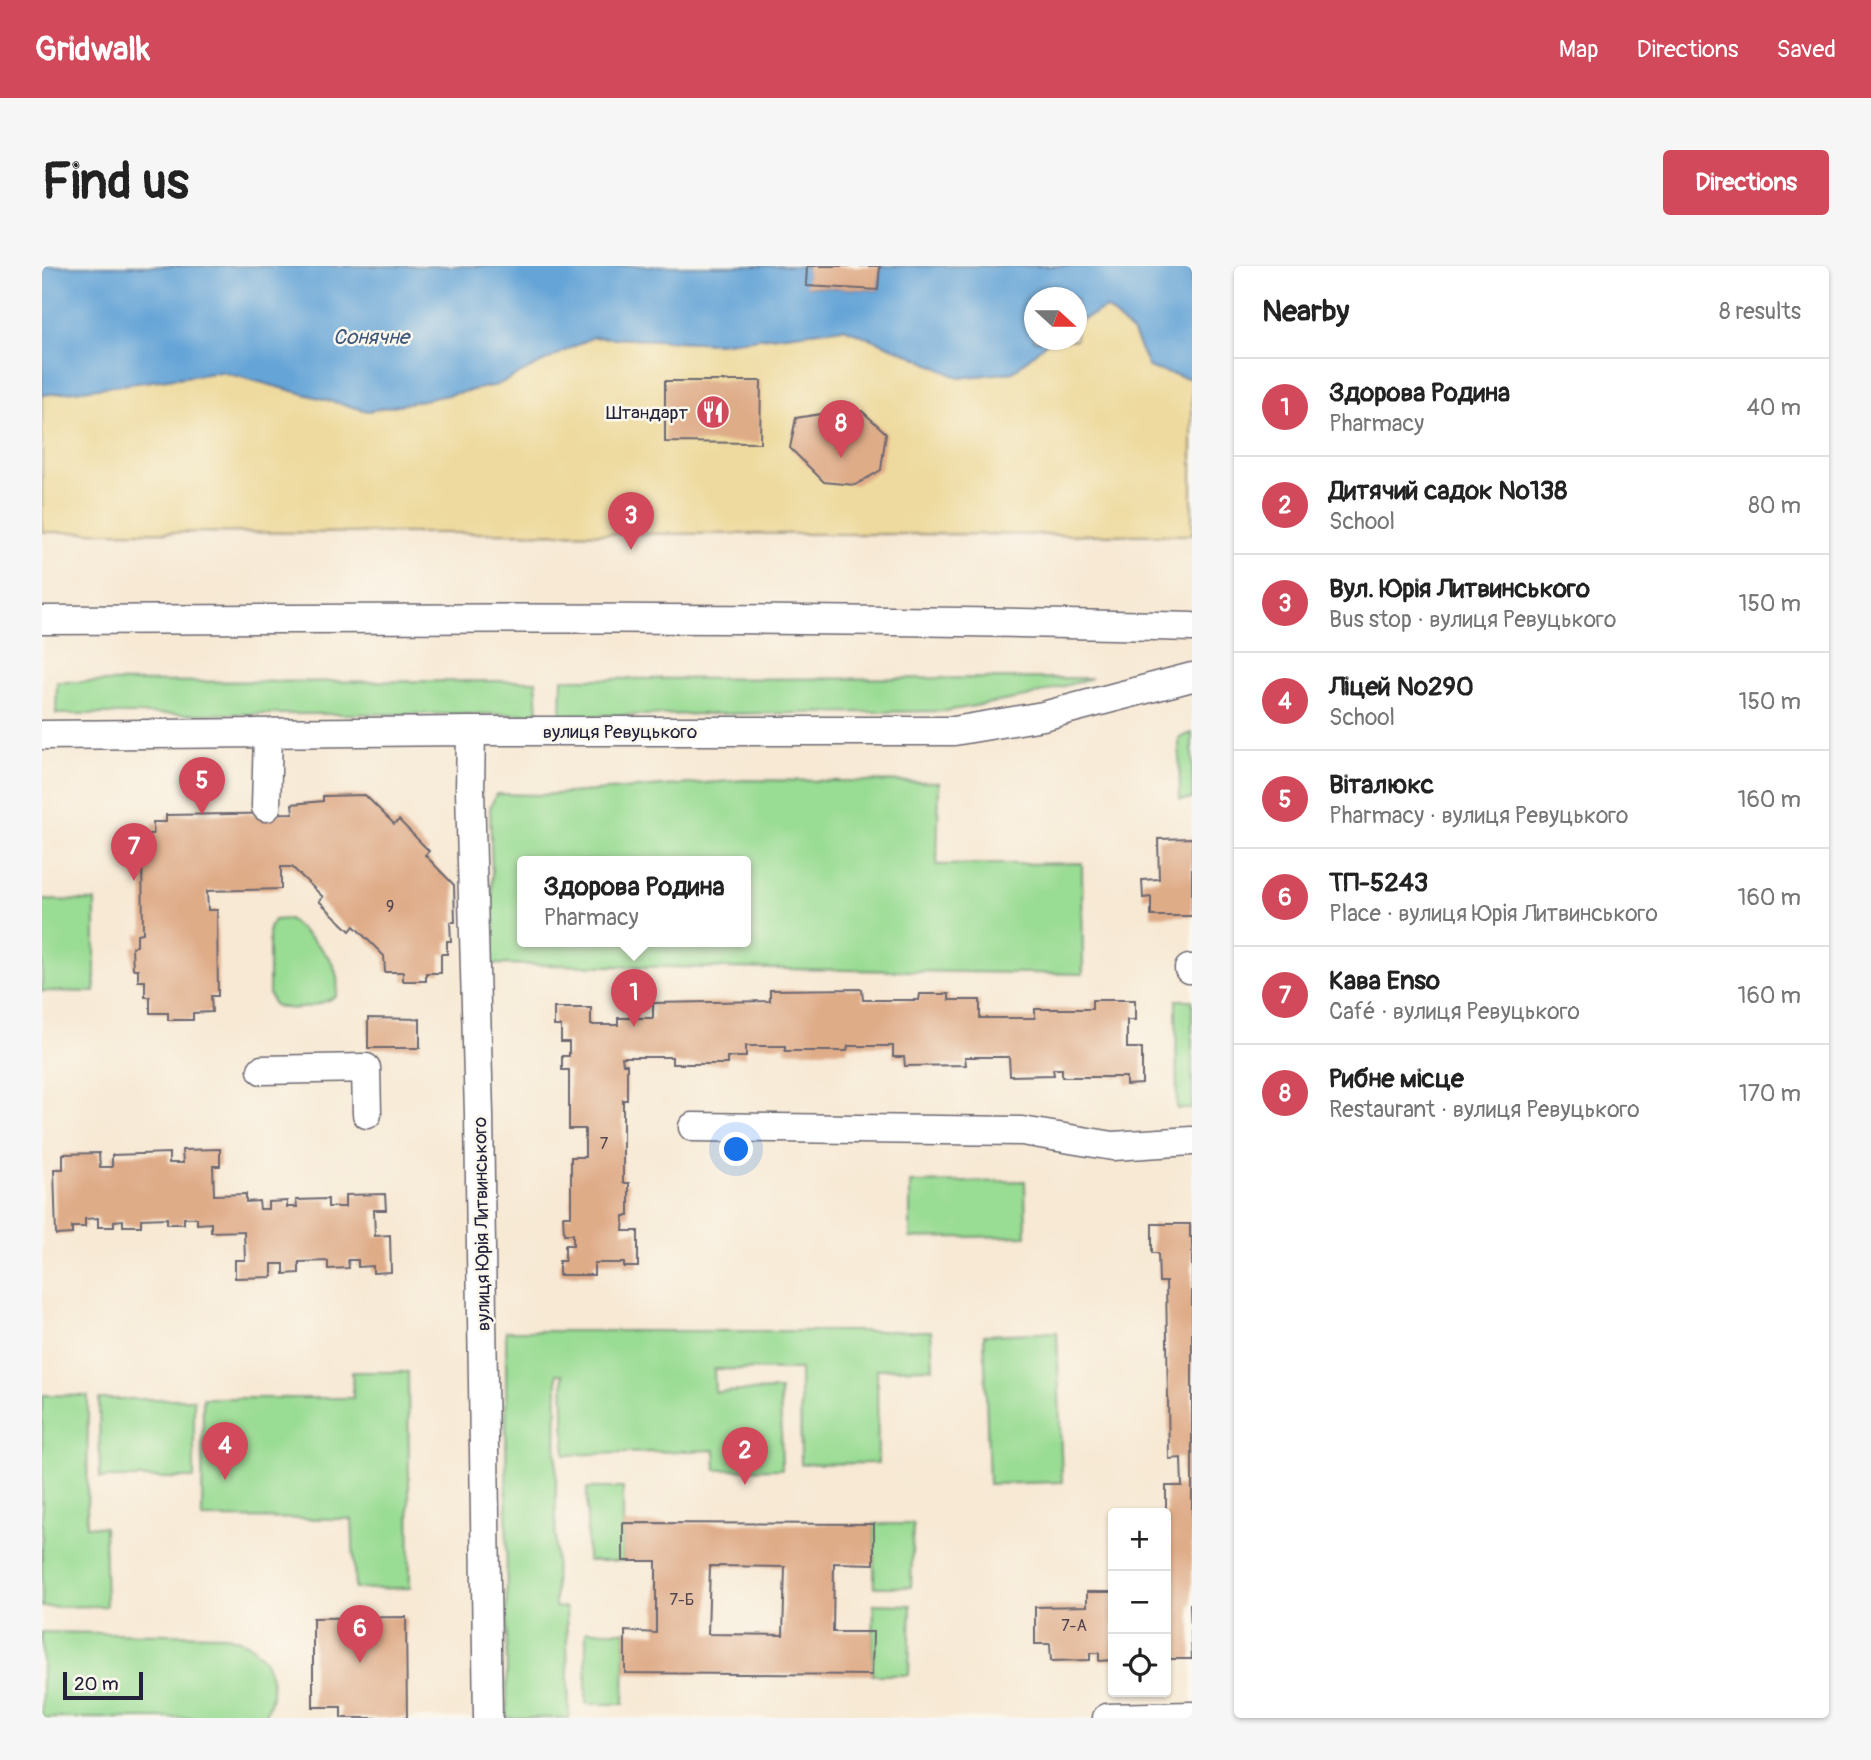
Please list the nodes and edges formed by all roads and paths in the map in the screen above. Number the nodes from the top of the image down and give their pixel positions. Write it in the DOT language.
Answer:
graph roads {
  1 [pos="42,620"];
  2 [pos="1192,626"];
  3 [pos="1192,677"];
  4 [pos="471,731"];
  5 [pos="268,734"];
  6 [pos="42,736"];
  7 [pos="266,807"];
  8 [pos="262,1070"];
  9 [pos="367,1114"];
  10 [pos="693,1127"];
  11 [pos="1192,1141"];
  12 [pos="1192,1716"];
  13 [pos="488,1718"];
  14 [pos="1107,1718"];
  1 -- 2 [label="street"];
  3 -- 4 [label="street, вулиця Ревуцького"];
  4 -- 5 [label="street, вулиця Ревуцького"];
  4 -- 13 [label="street, вулиця Юрія Литвинського"];
  5 -- 6 [label="street, вулиця Ревуцького"];
  5 -- 7 [label="street"];
  8 -- 9 [label="street"];
  10 -- 11 [label="street"];
  12 -- 14 [label="street"];
}
